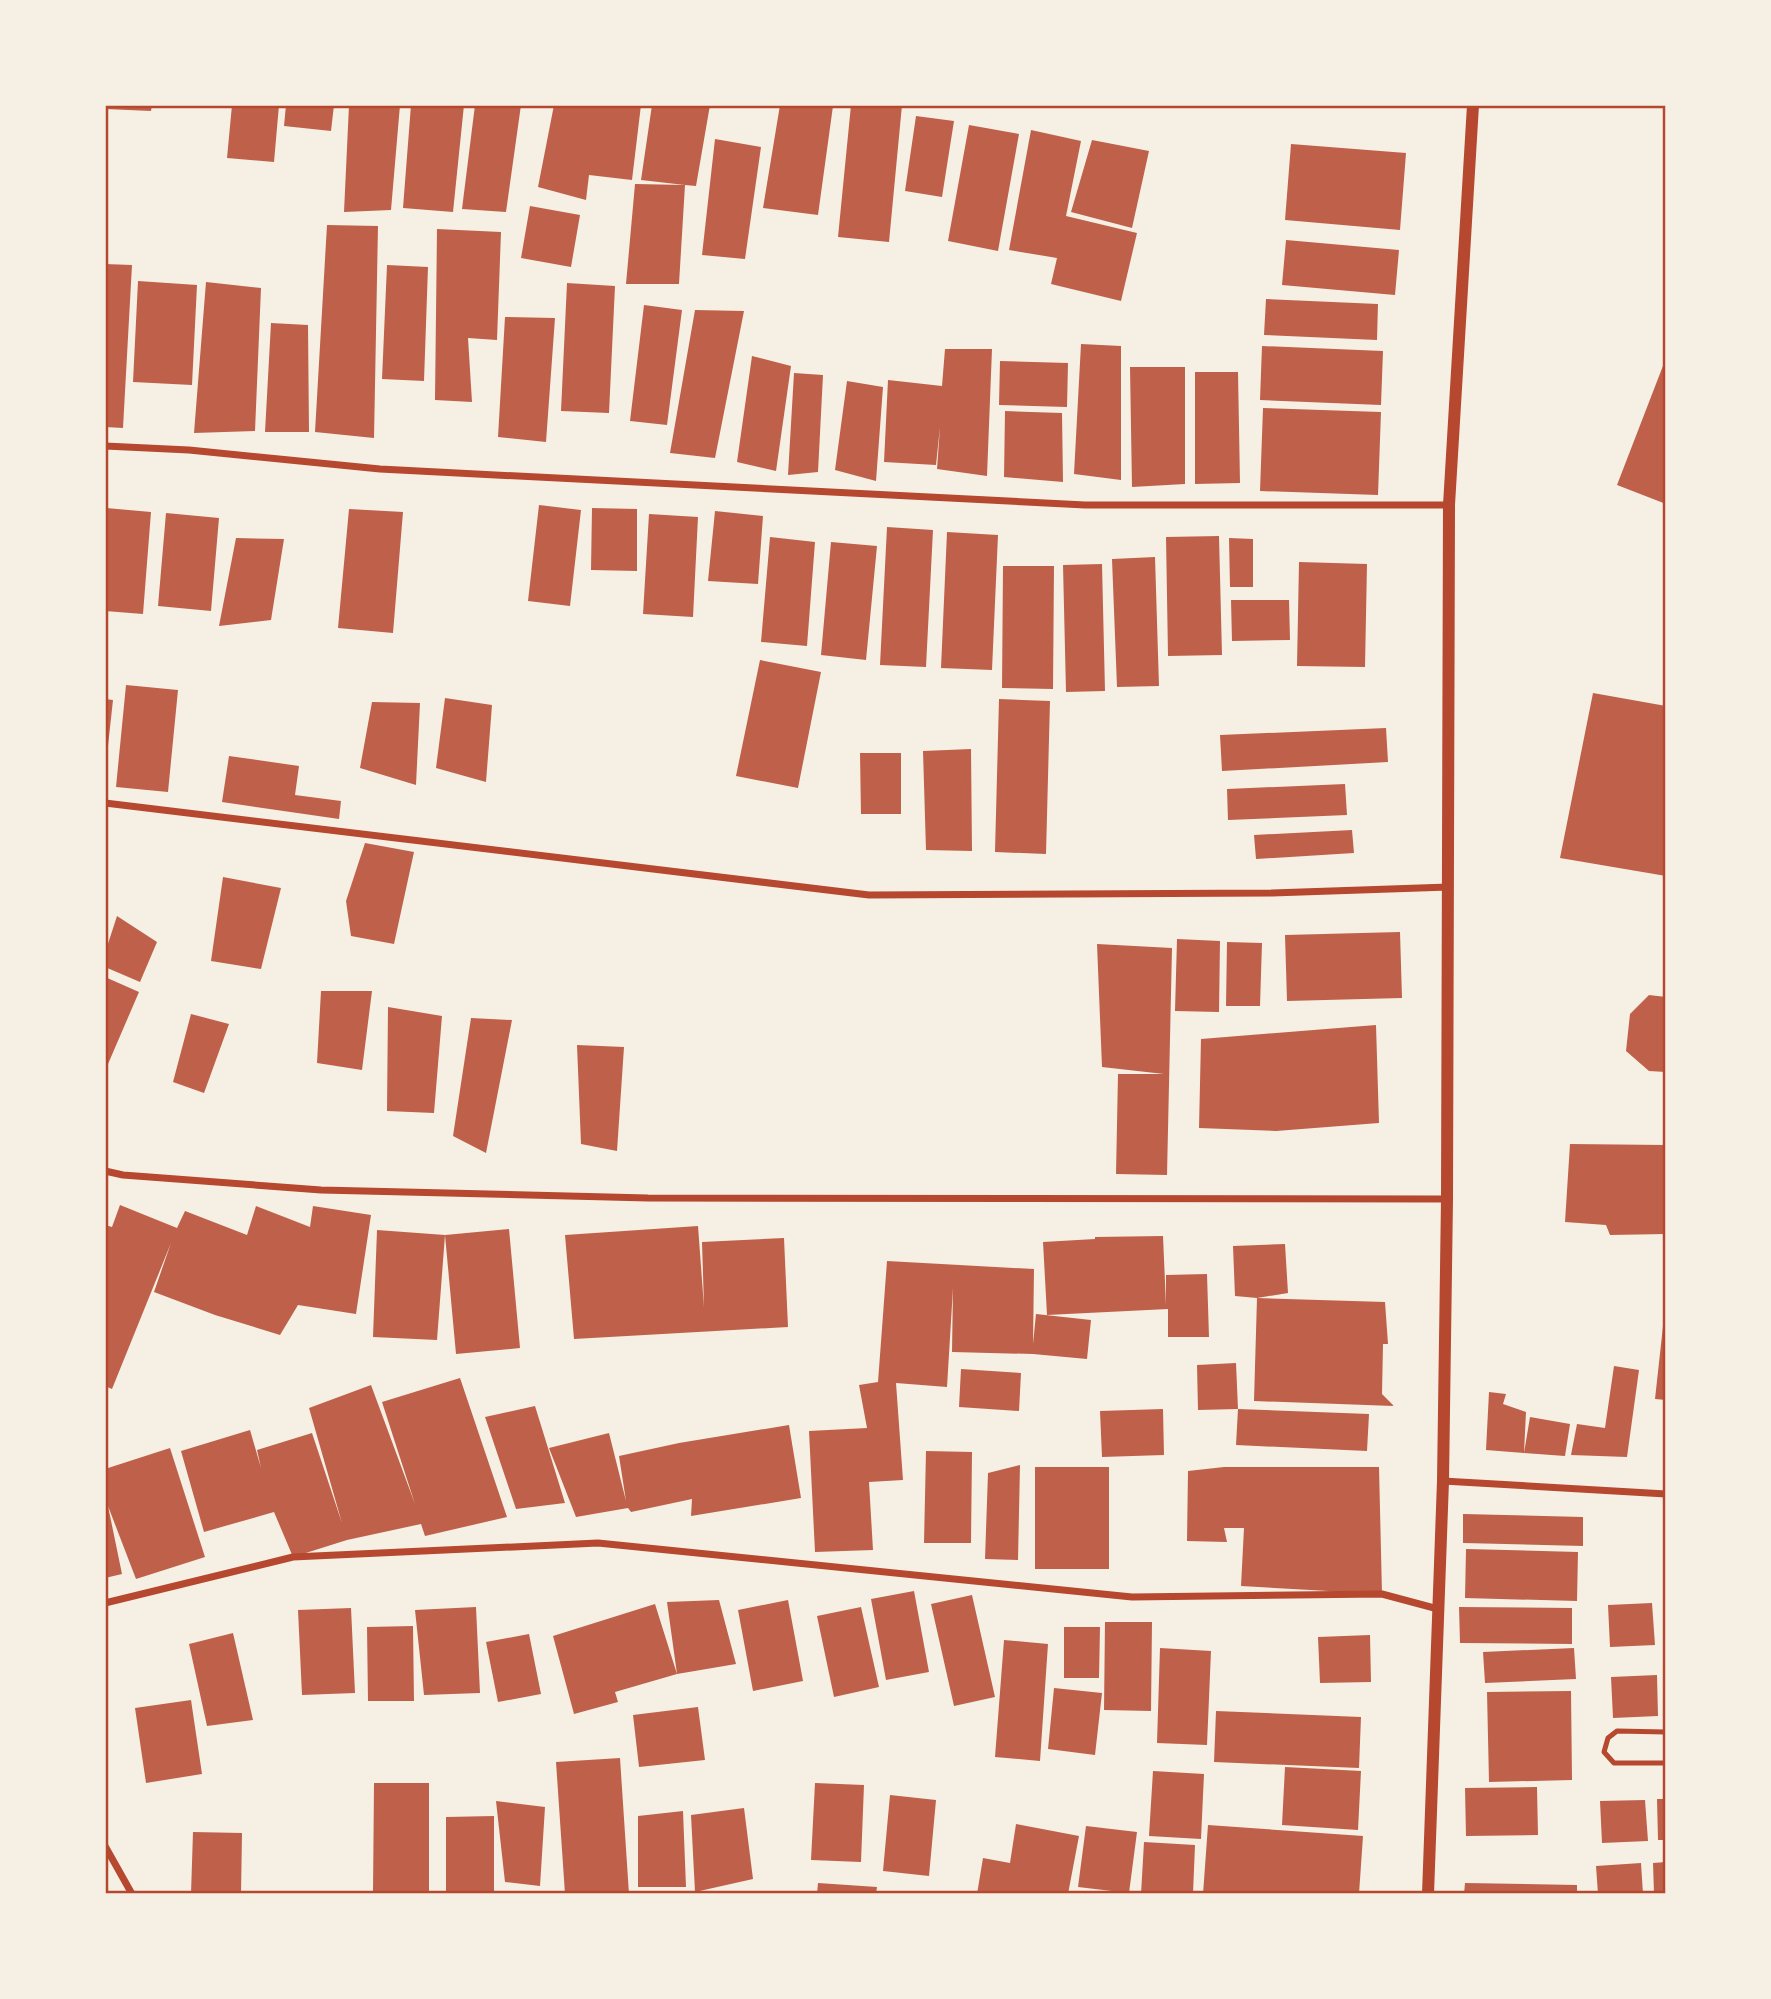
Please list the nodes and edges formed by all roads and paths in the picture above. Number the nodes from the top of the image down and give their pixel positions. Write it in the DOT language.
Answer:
graph roads {
  1 [pos="1473,105"];
  2 [pos="105,446"];
  3 [pos="1449,505"];
  4 [pos="105,803"];
  5 [pos="1449,887"];
  6 [pos="105,1171"];
  7 [pos="1447,1199"];
  8 [pos="1443,1481"];
  9 [pos="1666,1494"];
  10 [pos="105,1603"];
  11 [pos="1438,1609"];
  12 [pos="1666,1732"];
  13 [pos="1666,1763"];
  14 [pos="105,1846"];
  15 [pos="132,1894"];
  16 [pos="1429,1894"];
  1 -- 3 [label="street"];
  2 -- 3 [label="street"];
  3 -- 5 [label="street"];
  4 -- 5 [label="street"];
  5 -- 7 [label="street"];
  6 -- 7 [label="street"];
  7 -- 8 [label="street"];
  8 -- 9 [label="street"];
  8 -- 11 [label="street"];
  10 -- 11 [label="street"];
  11 -- 16 [label="street"];
  12 -- 13 [label="lane"];
  14 -- 15 [label="street"];
}
